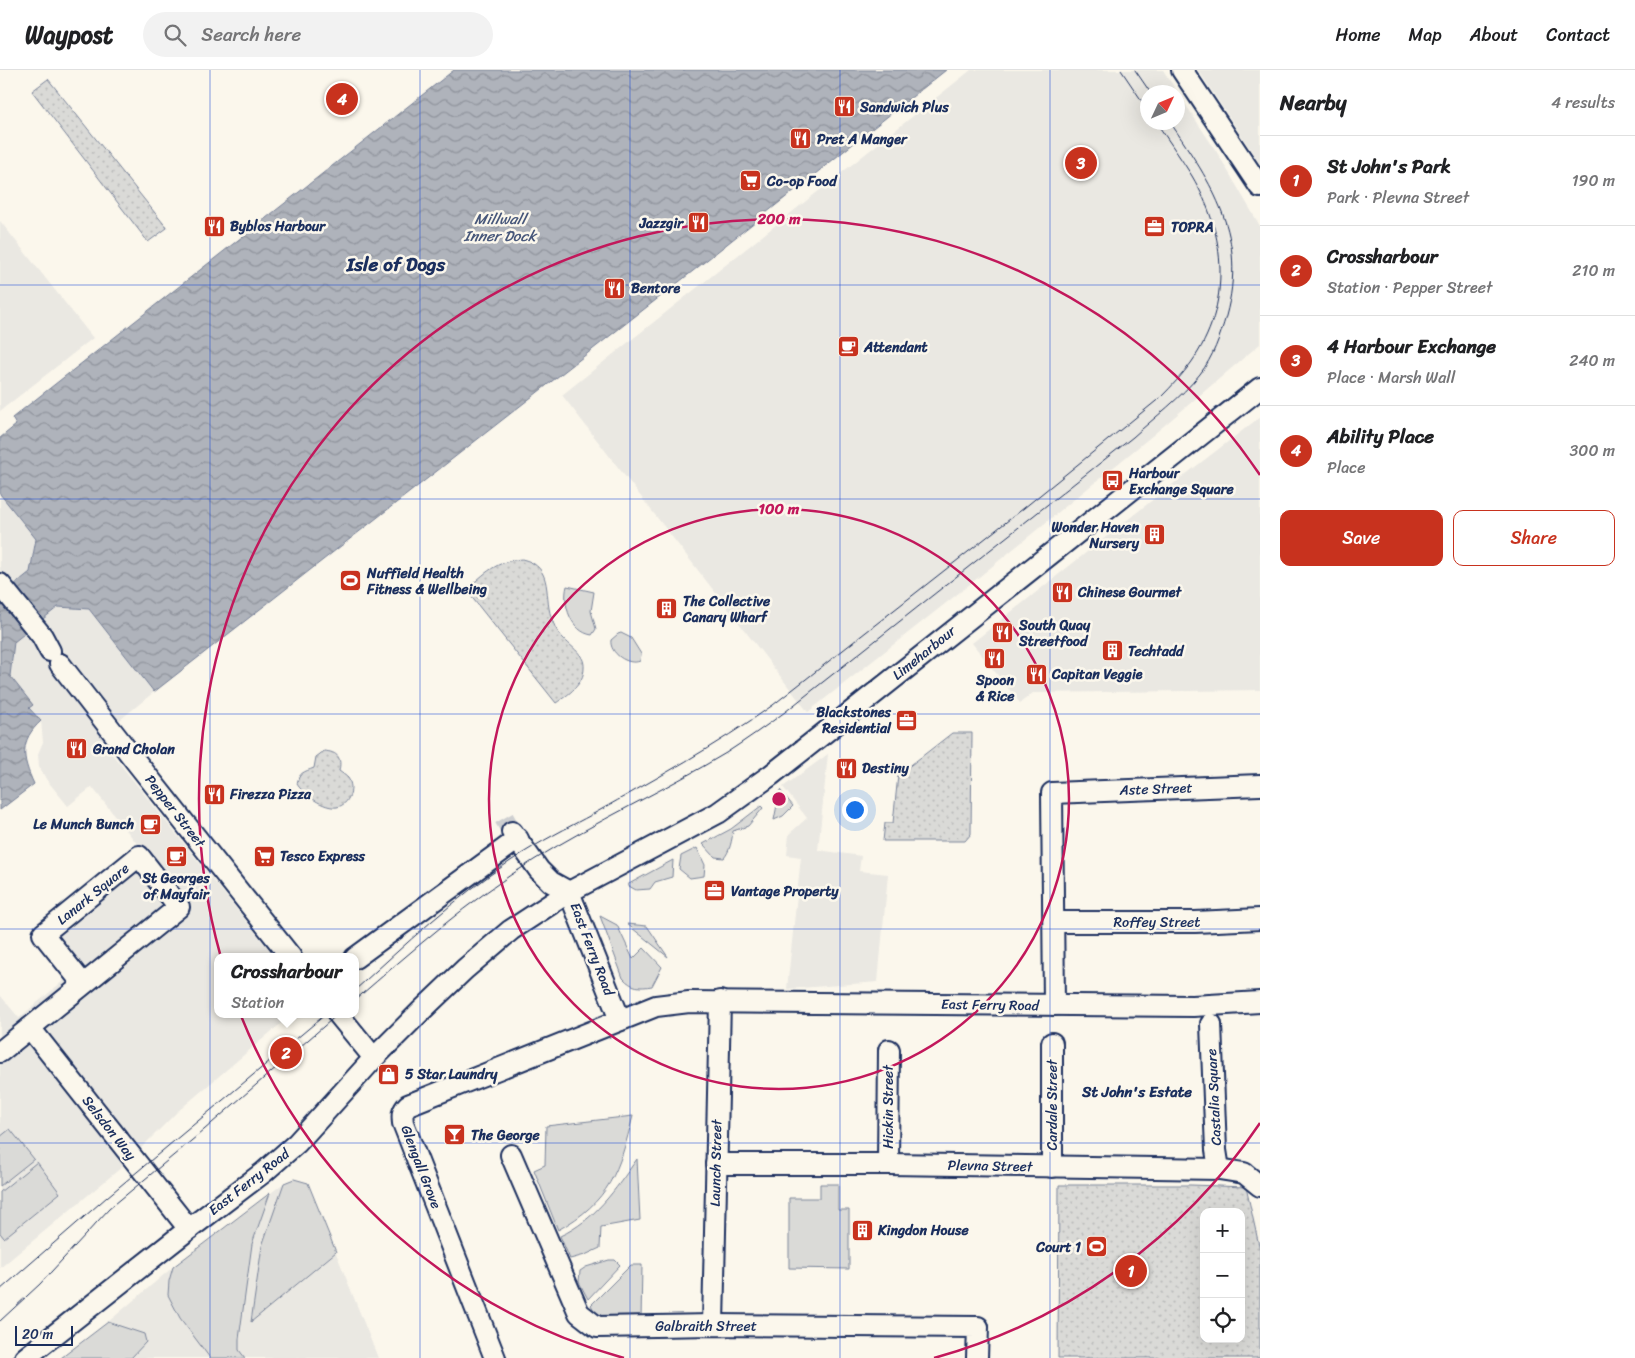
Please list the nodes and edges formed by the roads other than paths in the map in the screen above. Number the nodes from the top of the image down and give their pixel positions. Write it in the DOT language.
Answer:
graph roads {
  1 [pos="1182,70"];
  2 [pos="1260,187"];
  3 [pos="1260,388"];
  4 [pos="2,586"];
  5 [pos="1260,785"];
  6 [pos="569,892"];
  7 [pos="1260,920"];
  8 [pos="1054,922"];
  9 [pos="289,953"];
  10 [pos="359,955"];
  11 [pos="83,984"];
  12 [pos="720,1001"];
  13 [pos="1260,1002"];
  14 [pos="1054,1005"];
  15 [pos="341,1018"];
  16 [pos="620,1020"];
  17 [pos="1211,1024"];
  18 [pos="30,1028"];
  19 [pos="1052,1043"];
  20 [pos="888,1050"];
  21 [pos="0,1052"];
  22 [pos="374,1058"];
  23 [pos="511,1155"];
  24 [pos="716,1164"];
  25 [pos="888,1164"];
  26 [pos="1052,1167"];
  27 [pos="1219,1169"];
  28 [pos="1260,1186"];
  29 [pos="188,1229"];
  30 [pos="712,1325"];
  31 [pos="25,1358"];
  32 [pos="495,1358"];
  33 [pos="977,1358"];
  1 -- 2 [label="street"];
  3 -- 6 [label="street, Limeharbour"];
  4 -- 9 [label="street, Pepper Street"];
  5 -- 8 [label="street, Aste Street"];
  6 -- 10 [label="street"];
  6 -- 16 [label="street, East Ferry Road"];
  6 -- 22 [label="street, East Ferry Road"];
  7 -- 8 [label="street, Roffey Street"];
  8 -- 14 [label="street"];
  11 -- 11 [label="street, Lanark Square"];
  11 -- 18 [label="street"];
  12 -- 14 [label="street, East Ferry Road"];
  12 -- 16 [label="street, East Ferry Road"];
  12 -- 24 [label="street, Launch Street"];
  13 -- 14 [label="street, East Ferry Road"];
  15 -- 22 [label="street"];
  16 -- 32 [label="street, Glengall Grove"];
  17 -- 27 [label="street, Castalia Square"];
  18 -- 21 [label="street"];
  18 -- 29 [label="street, Selsdon Way"];
  19 -- 26 [label="street, Cardale Street"];
  20 -- 25 [label="street, Hickin Street"];
  22 -- 29 [label="street, East Ferry Road"];
  23 -- 30 [label="street, Galbraith Street"];
  24 -- 25 [label="street, Plevna Street"];
  24 -- 30 [label="street, Launch Street"];
  25 -- 26 [label="street, Plevna Street"];
  26 -- 27 [label="street, Plevna Street"];
  27 -- 28 [label="street, Plevna Street"];
  29 -- 31 [label="street, East Ferry Road"];
  30 -- 33 [label="street, Galbraith Street"];
}
